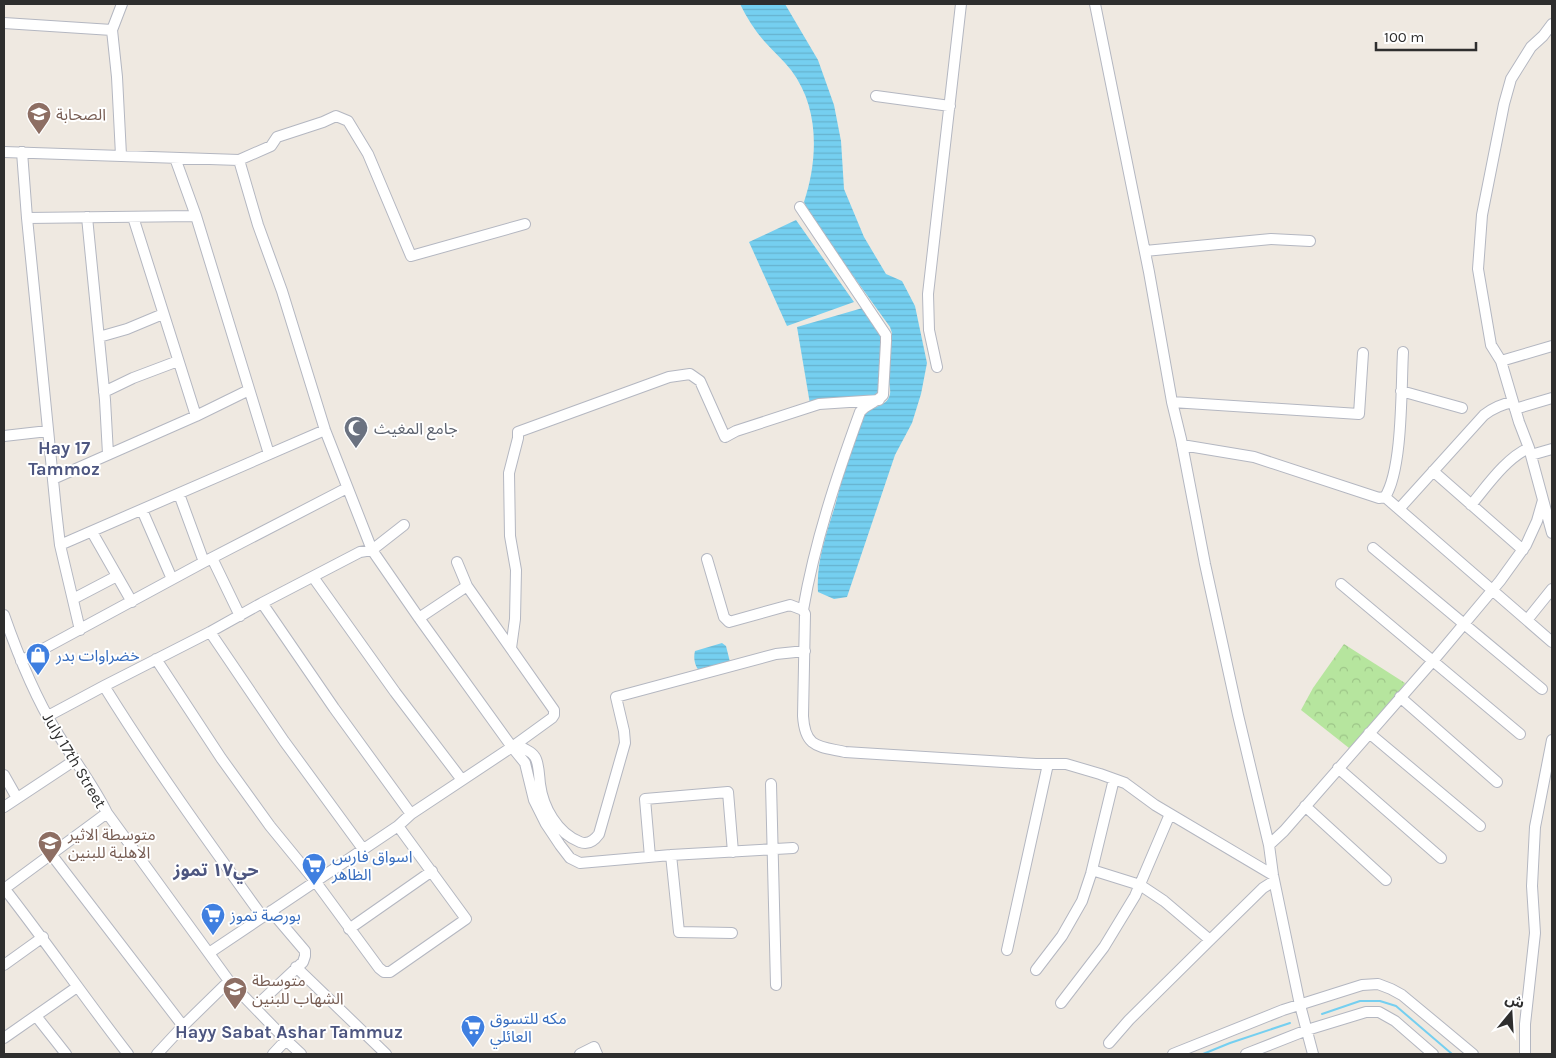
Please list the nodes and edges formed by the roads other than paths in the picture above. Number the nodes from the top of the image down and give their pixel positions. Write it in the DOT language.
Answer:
graph roads {
  1 [pos="122,4"];
  2 [pos="961,4"];
  3 [pos="1095,4"];
  4 [pos="4,23"];
  5 [pos="1552,24"];
  6 [pos="112,30"];
  7 [pos="876,96"];
  8 [pos="950,106"];
  9 [pos="4,152"];
  10 [pos="22,152"];
  11 [pos="121,155"];
  12 [pos="176,158"];
  13 [pos="239,160"];
  14 [pos="800,207"];
  15 [pos="133,216"];
  16 [pos="196,216"];
  17 [pos="87,217"];
  18 [pos="27,218"];
  19 [pos="525,224"];
  20 [pos="1310,241"];
  21 [pos="1145,252"];
  22 [pos="163,314"];
  23 [pos="99,337"];
  24 [pos="1552,346"];
  25 [pos="1403,352"];
  26 [pos="1363,353"];
  27 [pos="178,361"];
  28 [pos="1501,361"];
  29 [pos="937,367"];
  30 [pos="250,390"];
  31 [pos="1401,391"];
  32 [pos="104,392"];
  33 [pos="1552,398"];
  34 [pos="879,400"];
  35 [pos="1172,402"];
  36 [pos="1514,406"];
  37 [pos="1462,408"];
  38 [pos="196,416"];
  39 [pos="325,430"];
  40 [pos="48,431"];
  41 [pos="4,436"];
  42 [pos="1182,445"];
  43 [pos="1552,449"];
  44 [pos="1530,451"];
  45 [pos="108,454"];
  46 [pos="269,454"];
  47 [pos="1433,472"];
  48 [pos="53,480"];
  49 [pos="347,488"];
  50 [pos="179,494"];
  51 [pos="1385,497"];
  52 [pos="1546,500"];
  53 [pos="1471,505"];
  54 [pos="1399,509"];
  55 [pos="142,510"];
  56 [pos="404,525"];
  57 [pos="92,532"];
  58 [pos="1552,532"];
  59 [pos="60,545"];
  60 [pos="1374,548"];
  61 [pos="372,550"];
  62 [pos="1523,550"];
  63 [pos="707,559"];
  64 [pos="208,560"];
  65 [pos="457,562"];
  66 [pos="117,576"];
  67 [pos="313,576"];
  68 [pos="172,579"];
  69 [pos="1341,584"];
  70 [pos="467,586"];
  71 [pos="1552,589"];
  72 [pos="1492,590"];
  73 [pos="73,599"];
  74 [pos="132,602"];
  75 [pos="262,603"];
  76 [pos="803,610"];
  77 [pos="4,615"];
  78 [pos="240,616"];
  79 [pos="419,618"];
  80 [pos="1526,620"];
  81 [pos="1464,623"];
  82 [pos="80,630"];
  83 [pos="210,632"];
  84 [pos="1552,642"];
  85 [pos="512,648"];
  86 [pos="805,651"];
  87 [pos="156,659"];
  88 [pos="1432,660"];
  89 [pos="21,661"];
  90 [pos="104,686"];
  91 [pos="1542,689"];
  92 [pos="1400,697"];
  93 [pos="48,716"];
  94 [pos="1369,733"];
  95 [pos="1520,734"];
  96 [pos="1552,740"];
  97 [pos="514,750"];
  98 [pos="75,760"];
  99 [pos="1048,764"];
  100 [pos="1338,768"];
  101 [pos="4,775"];
  102 [pos="1114,779"];
  103 [pos="462,780"];
  104 [pos="1497,782"];
  105 [pos="771,784"];
  106 [pos="17,798"];
  107 [pos="1305,806"];
  108 [pos="4,807"];
  109 [pos="107,813"];
  110 [pos="412,814"];
  111 [pos="1170,814"];
  112 [pos="398,826"];
  113 [pos="1480,826"];
  114 [pos="1269,845"];
  115 [pos="793,848"];
  116 [pos="363,849"];
  117 [pos="773,849"];
  118 [pos="733,852"];
  119 [pos="52,854"];
  120 [pos="671,855"];
  121 [pos="650,857"];
  122 [pos="1441,858"];
  123 [pos="1092,870"];
  124 [pos="432,871"];
  125 [pos="1273,878"];
  126 [pos="1386,880"];
  127 [pos="314,881"];
  128 [pos="1140,884"];
  129 [pos="4,889"];
  130 [pos="266,914"];
  131 [pos="349,929"];
  132 [pos="732,933"];
  133 [pos="43,937"];
  134 [pos="1210,940"];
  135 [pos="1007,950"];
  136 [pos="209,953"];
  137 [pos="4,965"];
  138 [pos="296,967"];
  139 [pos="1036,970"];
  140 [pos="229,981"];
  141 [pos="776,985"];
  142 [pos="77,987"];
  143 [pos="1061,1003"];
  144 [pos="1300,1005"];
  145 [pos="255,1007"];
  146 [pos="36,1016"];
  147 [pos="183,1026"];
  148 [pos="1306,1030"];
  149 [pos="4,1038"];
  150 [pos="286,1040"];
  151 [pos="1109,1043"];
  152 [pos="66,1054"];
  153 [pos="128,1054"];
  154 [pos="157,1054"];
  155 [pos="273,1054"];
  156 [pos="301,1054"];
  157 [pos="386,1054"];
  158 [pos="580,1054"];
  159 [pos="597,1054"];
  160 [pos="1173,1054"];
  161 [pos="1246,1054"];
  162 [pos="1313,1054"];
  163 [pos="1433,1054"];
  164 [pos="1474,1054"];
  165 [pos="1525,1054"];
  1 -- 6 [label="street"];
  2 -- 8 [label="street"];
  3 -- 21 [label="street"];
  4 -- 6 [label="street"];
  5 -- 28 [label="street"];
  6 -- 11 [label="street"];
  7 -- 8 [label="street"];
  8 -- 29 [label="street"];
  9 -- 10 [label="street"];
  10 -- 11 [label="street"];
  10 -- 18 [label="street"];
  11 -- 12 [label="street"];
  12 -- 13 [label="street"];
  12 -- 16 [label="street"];
  13 -- 19 [label="street"];
  13 -- 39 [label="street"];
  14 -- 34 [label="street"];
  15 -- 16 [label="street"];
  15 -- 17 [label="street"];
  15 -- 22 [label="street"];
  16 -- 30 [label="street"];
  17 -- 18 [label="street"];
  17 -- 23 [label="street"];
  18 -- 40 [label="street"];
  20 -- 21 [label="street"];
  21 -- 35 [label="street"];
  22 -- 23 [label="street"];
  22 -- 27 [label="street"];
  23 -- 32 [label="street"];
  24 -- 28 [label="street"];
  25 -- 31 [label="street"];
  26 -- 35 [label="street"];
  27 -- 32 [label="street"];
  27 -- 38 [label="street"];
  28 -- 36 [label="street"];
  30 -- 38 [label="street"];
  30 -- 46 [label="street"];
  31 -- 37 [label="street"];
  31 -- 51 [label="street"];
  32 -- 45 [label="street"];
  33 -- 36 [label="street"];
  34 -- 76 [label="street"];
  34 -- 85 [label="street"];
  35 -- 42 [label="street"];
  36 -- 44 [label="street"];
  36 -- 47 [label="street"];
  38 -- 45 [label="street"];
  39 -- 46 [label="street"];
  39 -- 49 [label="street"];
  40 -- 41 [label="street"];
  40 -- 48 [label="street"];
  42 -- 51 [label="street"];
  42 -- 114 [label="street"];
  43 -- 44 [label="street"];
  44 -- 52 [label="street"];
  44 -- 53 [label="street"];
  45 -- 48 [label="street"];
  46 -- 50 [label="street"];
  47 -- 53 [label="street"];
  47 -- 54 [label="street"];
  48 -- 59 [label="street"];
  49 -- 61 [label="street"];
  49 -- 64 [label="street"];
  50 -- 55 [label="street"];
  50 -- 64 [label="street"];
  51 -- 54 [label="street"];
  52 -- 58 [label="street"];
  52 -- 62 [label="street"];
  53 -- 62 [label="street"];
  54 -- 72 [label="street"];
  55 -- 57 [label="street"];
  55 -- 68 [label="street"];
  56 -- 61 [label="street"];
  57 -- 59 [label="street"];
  57 -- 66 [label="street"];
  59 -- 73 [label="street"];
  60 -- 81 [label="street"];
  61 -- 67 [label="street"];
  61 -- 79 [label="street"];
  62 -- 72 [label="street"];
  63 -- 76 [label="street"];
  64 -- 68 [label="street"];
  64 -- 78 [label="street"];
  65 -- 70 [label="street"];
  66 -- 73 [label="street"];
  66 -- 74 [label="street"];
  67 -- 75 [label="street"];
  67 -- 103 [label="street"];
  68 -- 74 [label="street"];
  69 -- 88 [label="street"];
  70 -- 79 [label="street"];
  70 -- 85 [label="street"];
  71 -- 80 [label="street"];
  72 -- 80 [label="street"];
  72 -- 81 [label="street"];
  73 -- 82 [label="street"];
  74 -- 82 [label="street"];
  75 -- 78 [label="street"];
  75 -- 110 [label="street"];
  76 -- 86 [label="street"];
  77 -- 89 [label="street, July 17th Street"];
  78 -- 83 [label="street"];
  79 -- 97 [label="street"];
  80 -- 84 [label="street"];
  81 -- 88 [label="street"];
  81 -- 91 [label="street"];
  82 -- 89 [label="street"];
  83 -- 87 [label="street"];
  83 -- 116 [label="street"];
  85 -- 97 [label="street"];
  86 -- 97 [label="street"];
  86 -- 99 [label="street"];
  87 -- 90 [label="street"];
  87 -- 127 [label="street"];
  88 -- 92 [label="street"];
  88 -- 95 [label="street"];
  89 -- 93 [label="street, July 17th Street"];
  90 -- 93 [label="street"];
  90 -- 130 [label="street"];
  92 -- 94 [label="street"];
  92 -- 104 [label="street"];
  93 -- 98 [label="street, July 17th Street"];
  94 -- 100 [label="street"];
  94 -- 113 [label="street"];
  96 -- 165 [label="street"];
  97 -- 103 [label="street"];
  97 -- 121 [label="street"];
  98 -- 106 [label="street"];
  98 -- 109 [label="street, July 17th Street"];
  99 -- 102 [label="street"];
  99 -- 135 [label="street"];
  100 -- 107 [label="street"];
  100 -- 122 [label="street"];
  101 -- 106 [label="street"];
  102 -- 111 [label="street"];
  102 -- 123 [label="street"];
  103 -- 110 [label="street"];
  105 -- 117 [label="street"];
  106 -- 108 [label="street"];
  107 -- 114 [label="street"];
  107 -- 126 [label="street"];
  109 -- 119 [label="street"];
  109 -- 136 [label="street, July 17th Street"];
  110 -- 112 [label="street"];
  111 -- 125 [label="street"];
  111 -- 128 [label="street"];
  112 -- 116 [label="street"];
  112 -- 124 [label="street"];
  114 -- 125 [label="street"];
  115 -- 117 [label="street"];
  116 -- 127 [label="street"];
  117 -- 118 [label="street"];
  117 -- 141 [label="street"];
  118 -- 120 [label="street"];
  118 -- 121 [label="street"];
  119 -- 129 [label="street"];
  119 -- 147 [label="street"];
  120 -- 121 [label="street"];
  120 -- 132 [label="street"];
  123 -- 128 [label="street"];
  123 -- 139 [label="street"];
  124 -- 131 [label="street"];
  124 -- 131 [label="street"];
  125 -- 134 [label="street"];
  125 -- 144 [label="street"];
  127 -- 130 [label="street"];
  127 -- 131 [label="street"];
  128 -- 134 [label="street"];
  128 -- 143 [label="street"];
  129 -- 133 [label="street"];
  130 -- 136 [label="street"];
  130 -- 138 [label="street"];
  133 -- 137 [label="street"];
  133 -- 142 [label="street"];
  134 -- 151 [label="street"];
  136 -- 140 [label="street, July 17th Street"];
  138 -- 145 [label="street"];
  138 -- 157 [label="street"];
  140 -- 145 [label="street, July 17th Street"];
  140 -- 147 [label="street"];
  142 -- 146 [label="street"];
  142 -- 153 [label="street"];
  144 -- 148 [label="street"];
  144 -- 160 [label="street"];
  144 -- 164 [label="street"];
  145 -- 150 [label="street, July 17th Street"];
  146 -- 149 [label="street"];
  146 -- 152 [label="street"];
  147 -- 154 [label="street"];
  148 -- 161 [label="street"];
  148 -- 162 [label="street"];
  148 -- 163 [label="street"];
  150 -- 155 [label="street"];
  150 -- 156 [label="street, July 17th Street"];
  158 -- 159 [label="street"];
}
